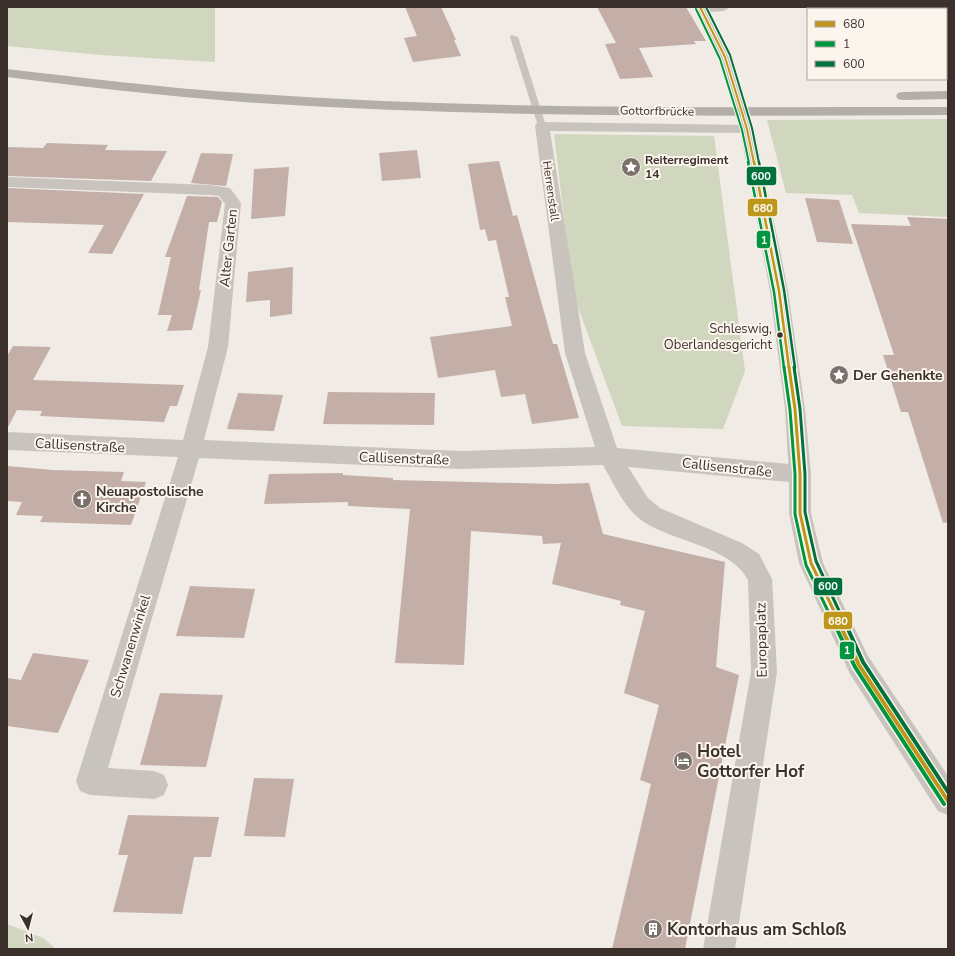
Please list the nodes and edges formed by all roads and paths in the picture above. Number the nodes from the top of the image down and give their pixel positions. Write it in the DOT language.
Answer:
graph roads {
  1 [pos="724,7"];
  2 [pos="701,8"];
  3 [pos="514,38"];
  4 [pos="7,61"];
  5 [pos="115,72"];
  6 [pos="7,73"];
  7 [pos="162,77"];
  8 [pos="185,79"];
  9 [pos="515,95"];
  10 [pos="545,95"];
  11 [pos="948,95"];
  12 [pos="892,96"];
  13 [pos="715,97"];
  14 [pos="753,97"];
  15 [pos="948,111"];
  16 [pos="542,126"];
  17 [pos="747,129"];
  18 [pos="7,182"];
  19 [pos="7,441"];
  20 [pos="191,450"];
  21 [pos="608,456"];
  22 [pos="800,474"];
  23 [pos="154,785"];
  24 [pos="948,801"];
  25 [pos="720,949"];
  1 -- 2 [label="street"];
  2 -- 17 [label="street"];
  3 -- 16 [label="lane"];
  4 -- 5 [label="highway"];
  6 -- 15 [label="highway, Gottorfbrücke"];
  7 -- 8 [label="highway"];
  9 -- 10 [label="highway"];
  11 -- 12 [label="highway"];
  13 -- 14 [label="highway"];
  16 -- 17 [label="street"];
  16 -- 21 [label="street, Herrenstall"];
  17 -- 22 [label="street"];
  18 -- 20 [label="street, Alter Garten"];
  19 -- 20 [label="street, Callisenstraße"];
  20 -- 21 [label="street, Callisenstraße"];
  20 -- 23 [label="street, Schwanenwinkel"];
  21 -- 22 [label="street, Callisenstraße"];
  21 -- 25 [label="street, Europaplatz"];
  22 -- 24 [label="street"];
}
